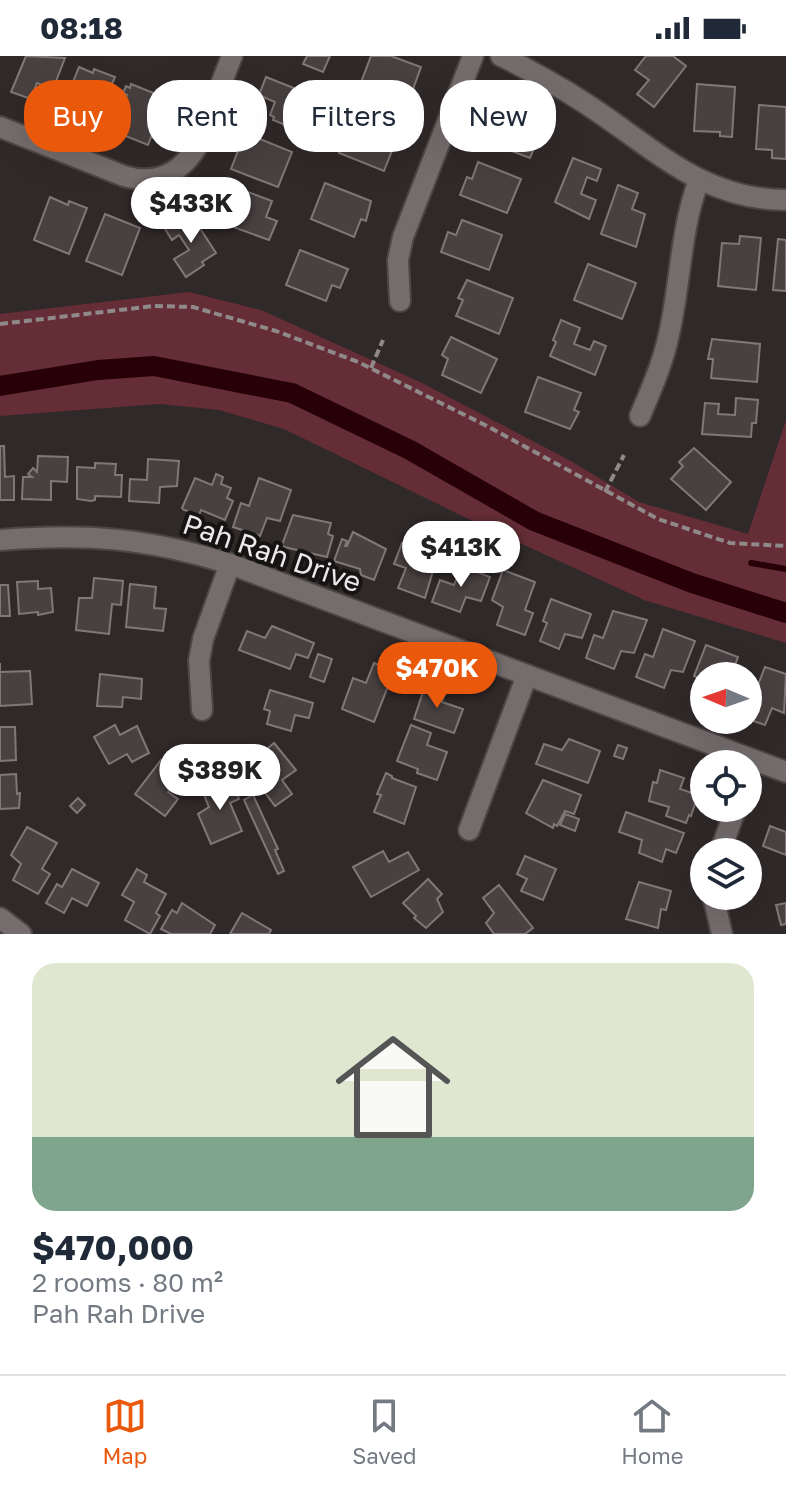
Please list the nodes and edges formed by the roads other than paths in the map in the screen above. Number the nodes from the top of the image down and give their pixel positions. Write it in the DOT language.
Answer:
graph roads {
  1 [pos="232,56"];
  2 [pos="473,56"];
  3 [pos="501,56"];
  4 [pos="0,127"];
  5 [pos="699,180"];
  6 [pos="786,200"];
  7 [pos="400,301"];
  8 [pos="640,416"];
  9 [pos="0,540"];
  10 [pos="230,564"];
  11 [pos="527,675"];
  12 [pos="202,710"];
  13 [pos="710,750"];
  14 [pos="762,769"];
  15 [pos="786,772"];
  16 [pos="469,830"];
  17 [pos="716,910"];
  18 [pos="0,918"];
  19 [pos="21,934"];
  20 [pos="722,934"];
  1 -- 4 [label="street"];
  2 -- 7 [label="street"];
  3 -- 5 [label="street"];
  5 -- 6 [label="street"];
  5 -- 8 [label="street"];
  9 -- 10 [label="street, Pah Rah Drive"];
  10 -- 11 [label="street, Pah Rah Drive"];
  10 -- 12 [label="street"];
  11 -- 13 [label="street, Pah Rah Drive"];
  11 -- 16 [label="street"];
  14 -- 15 [label="street, Pah Rah Drive"];
  17 -- 20 [label="street"];
  18 -- 19 [label="street"];
}
